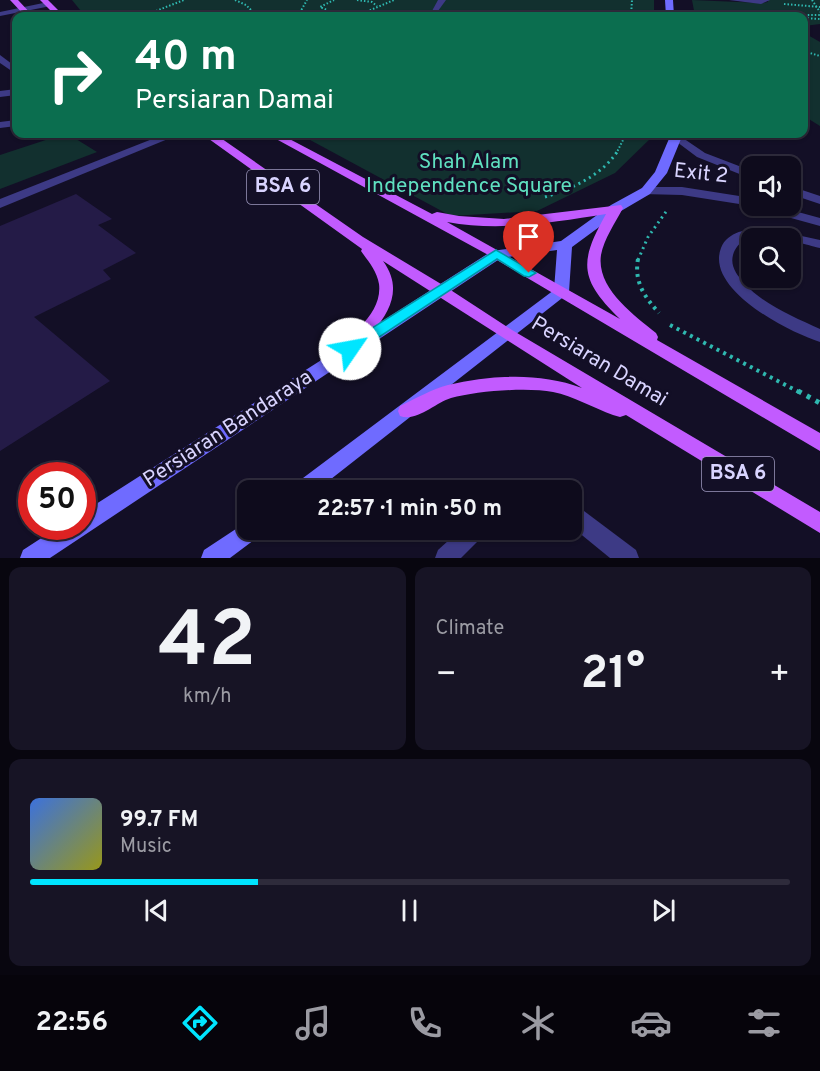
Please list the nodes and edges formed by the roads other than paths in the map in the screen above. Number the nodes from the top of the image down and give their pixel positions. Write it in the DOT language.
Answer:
graph roads {
  1 [pos="14,0"];
  2 [pos="442,0"];
  3 [pos="733,0"];
  4 [pos="766,0"];
  5 [pos="46,2"];
  6 [pos="21,9"];
  7 [pos="435,9"];
  8 [pos="24,12"];
  9 [pos="0,14"];
  10 [pos="0,58"];
  11 [pos="9,68"];
  12 [pos="164,138"];
  13 [pos="214,138"];
  14 [pos="281,138"];
  15 [pos="676,138"];
  16 [pos="681,138"];
  17 [pos="741,170"];
  18 [pos="646,191"];
  19 [pos="801,194"];
  20 [pos="741,200"];
  21 [pos="820,200"];
  22 [pos="0,204"];
  23 [pos="616,208"];
  24 [pos="419,211"];
  25 [pos="799,216"];
  26 [pos="820,222"];
  27 [pos="358,240"];
  28 [pos="819,241"];
  29 [pos="565,245"];
  30 [pos="496,254"];
  31 [pos="441,290"];
  32 [pos="561,292"];
  33 [pos="507,334"];
  34 [pos="820,336"];
  35 [pos="672,358"];
  36 [pos="332,361"];
  37 [pos="407,411"];
  38 [pos="656,424"];
  39 [pos="820,443"];
  40 [pos="315,480"];
  41 [pos="96,516"];
  42 [pos="582,523"];
  43 [pos="820,523"];
  44 [pos="59,540"];
  45 [pos="237,540"];
  46 [pos="464,540"];
  47 [pos="31,558"];
  48 [pos="212,558"];
  49 [pos="446,558"];
  50 [pos="628,558"];
  1 -- 6 [label="main road"];
  2 -- 7 [label="street"];
  3 -- 4 [label="street"];
  5 -- 6 [label="street"];
  6 -- 8 [label="main road"];
  6 -- 9 [label="street"];
  10 -- 11 [label="street"];
  12 -- 22 [label="street"];
  13 -- 27 [label="main road, Persiaran Damai / BSA 6"];
  14 -- 24 [label="main road, Persiaran Damai / BSA 6"];
  15 -- 18 [label="main road, Persiaran Bandaraya"];
  16 -- 17 [label="street"];
  18 -- 20 [label="street, Exit 2"];
  18 -- 23 [label="main road, Persiaran Bandaraya"];
  19 -- 21 [label="street"];
  23 -- 24 [label="main road"];
  23 -- 29 [label="main road, Persiaran Bandaraya"];
  23 -- 35 [label="main road"];
  24 -- 30 [label="main road, Persiaran Damai / BSA 6"];
  25 -- 26 [label="street"];
  27 -- 31 [label="main road, Persiaran Damai / BSA 6"];
  27 -- 36 [label="main road"];
  28 -- 34 [label="street"];
  29 -- 30 [label="main road, Persiaran Bandaraya"];
  29 -- 32 [label="main road"];
  30 -- 31 [label="main road, Persiaran Bandaraya"];
  30 -- 32 [label="main road, Persiaran Damai / BSA 6"];
  31 -- 33 [label="main road, Persiaran Damai / BSA 6"];
  31 -- 36 [label="main road, Persiaran Bandaraya"];
  32 -- 33 [label="main road"];
  32 -- 35 [label="main road, Persiaran Damai / BSA 6"];
  33 -- 37 [label="main road"];
  33 -- 38 [label="main road, Persiaran Damai / BSA 6"];
  35 -- 39 [label="main road, Persiaran Damai / BSA 6"];
  36 -- 41 [label="main road, Persiaran Bandaraya"];
  37 -- 38 [label="main road"];
  37 -- 40 [label="main road"];
  38 -- 43 [label="main road, Persiaran Damai / BSA 6"];
  42 -- 50 [label="street"];
  44 -- 47 [label="main road, Persiaran Bandaraya"];
  45 -- 48 [label="main road"];
  46 -- 49 [label="street"];
}
